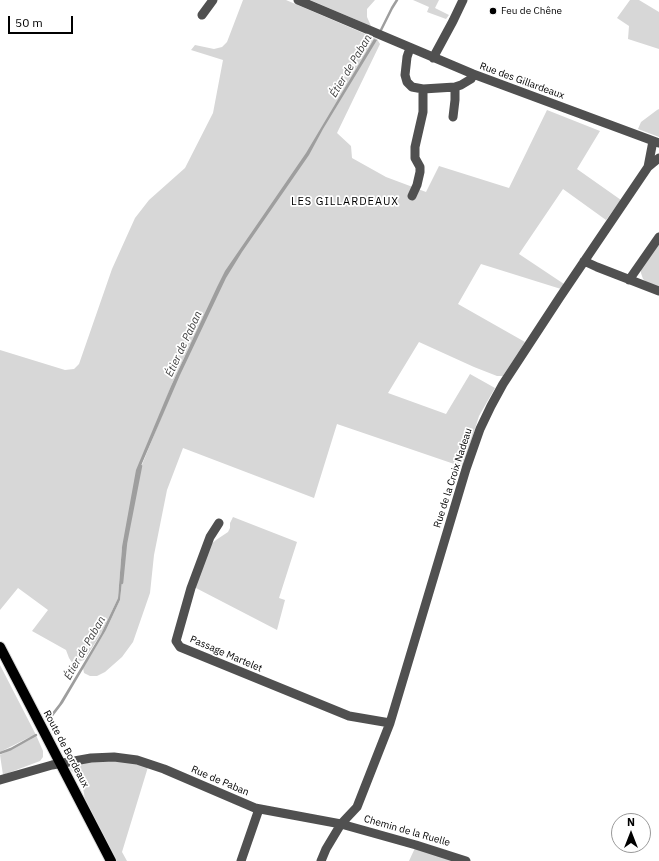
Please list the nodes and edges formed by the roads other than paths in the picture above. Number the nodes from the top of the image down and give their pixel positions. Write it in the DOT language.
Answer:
graph roads {
  1 [pos="214,0"];
  2 [pos="298,0"];
  3 [pos="463,0"];
  4 [pos="202,15"];
  5 [pos="410,48"];
  6 [pos="433,58"];
  7 [pos="473,74"];
  8 [pos="455,87"];
  9 [pos="423,89"];
  10 [pos="453,117"];
  11 [pos="656,142"];
  12 [pos="659,158"];
  13 [pos="648,167"];
  14 [pos="412,196"];
  15 [pos="659,237"];
  16 [pos="584,261"];
  17 [pos="629,280"];
  18 [pos="659,291"];
  19 [pos="220,523"];
  20 [pos="0,647"];
  21 [pos="390,723"];
  22 [pos="61,764"];
  23 [pos="0,780"];
  24 [pos="259,809"];
  25 [pos="341,824"];
  26 [pos="111,861"];
  27 [pos="241,861"];
  28 [pos="321,861"];
  29 [pos="466,861"];
  1 -- 4 [label="street"];
  2 -- 5 [label="street, Rue des Gillardeaux"];
  3 -- 6 [label="street"];
  5 -- 6 [label="street, Rue des Gillardeaux"];
  5 -- 9 [label="street"];
  6 -- 7 [label="street, Rue des Gillardeaux"];
  7 -- 8 [label="street"];
  7 -- 11 [label="street, Rue des Gillardeaux"];
  8 -- 9 [label="street"];
  8 -- 10 [label="street"];
  9 -- 14 [label="street"];
  11 -- 13 [label="street"];
  12 -- 13 [label="street"];
  13 -- 16 [label="street, Rue de la Croix Nadeau"];
  15 -- 17 [label="street"];
  16 -- 17 [label="street"];
  16 -- 21 [label="street, Rue de la Croix Nadeau"];
  17 -- 18 [label="street"];
  19 -- 21 [label="street, Passage Martelet"];
  20 -- 22 [label="main road, Route de Bordeaux"];
  21 -- 25 [label="street, Rue de la Croix Nadeau"];
  22 -- 23 [label="street, Rue de Paban"];
  22 -- 24 [label="street, Rue de Paban"];
  22 -- 26 [label="main road, Route de Bordeaux"];
  24 -- 25 [label="street, Rue de Paban"];
  24 -- 27 [label="street"];
  25 -- 28 [label="street, Rue de la Croix Nadeau"];
  25 -- 29 [label="street, Chemin de la Ruelle"];
}
